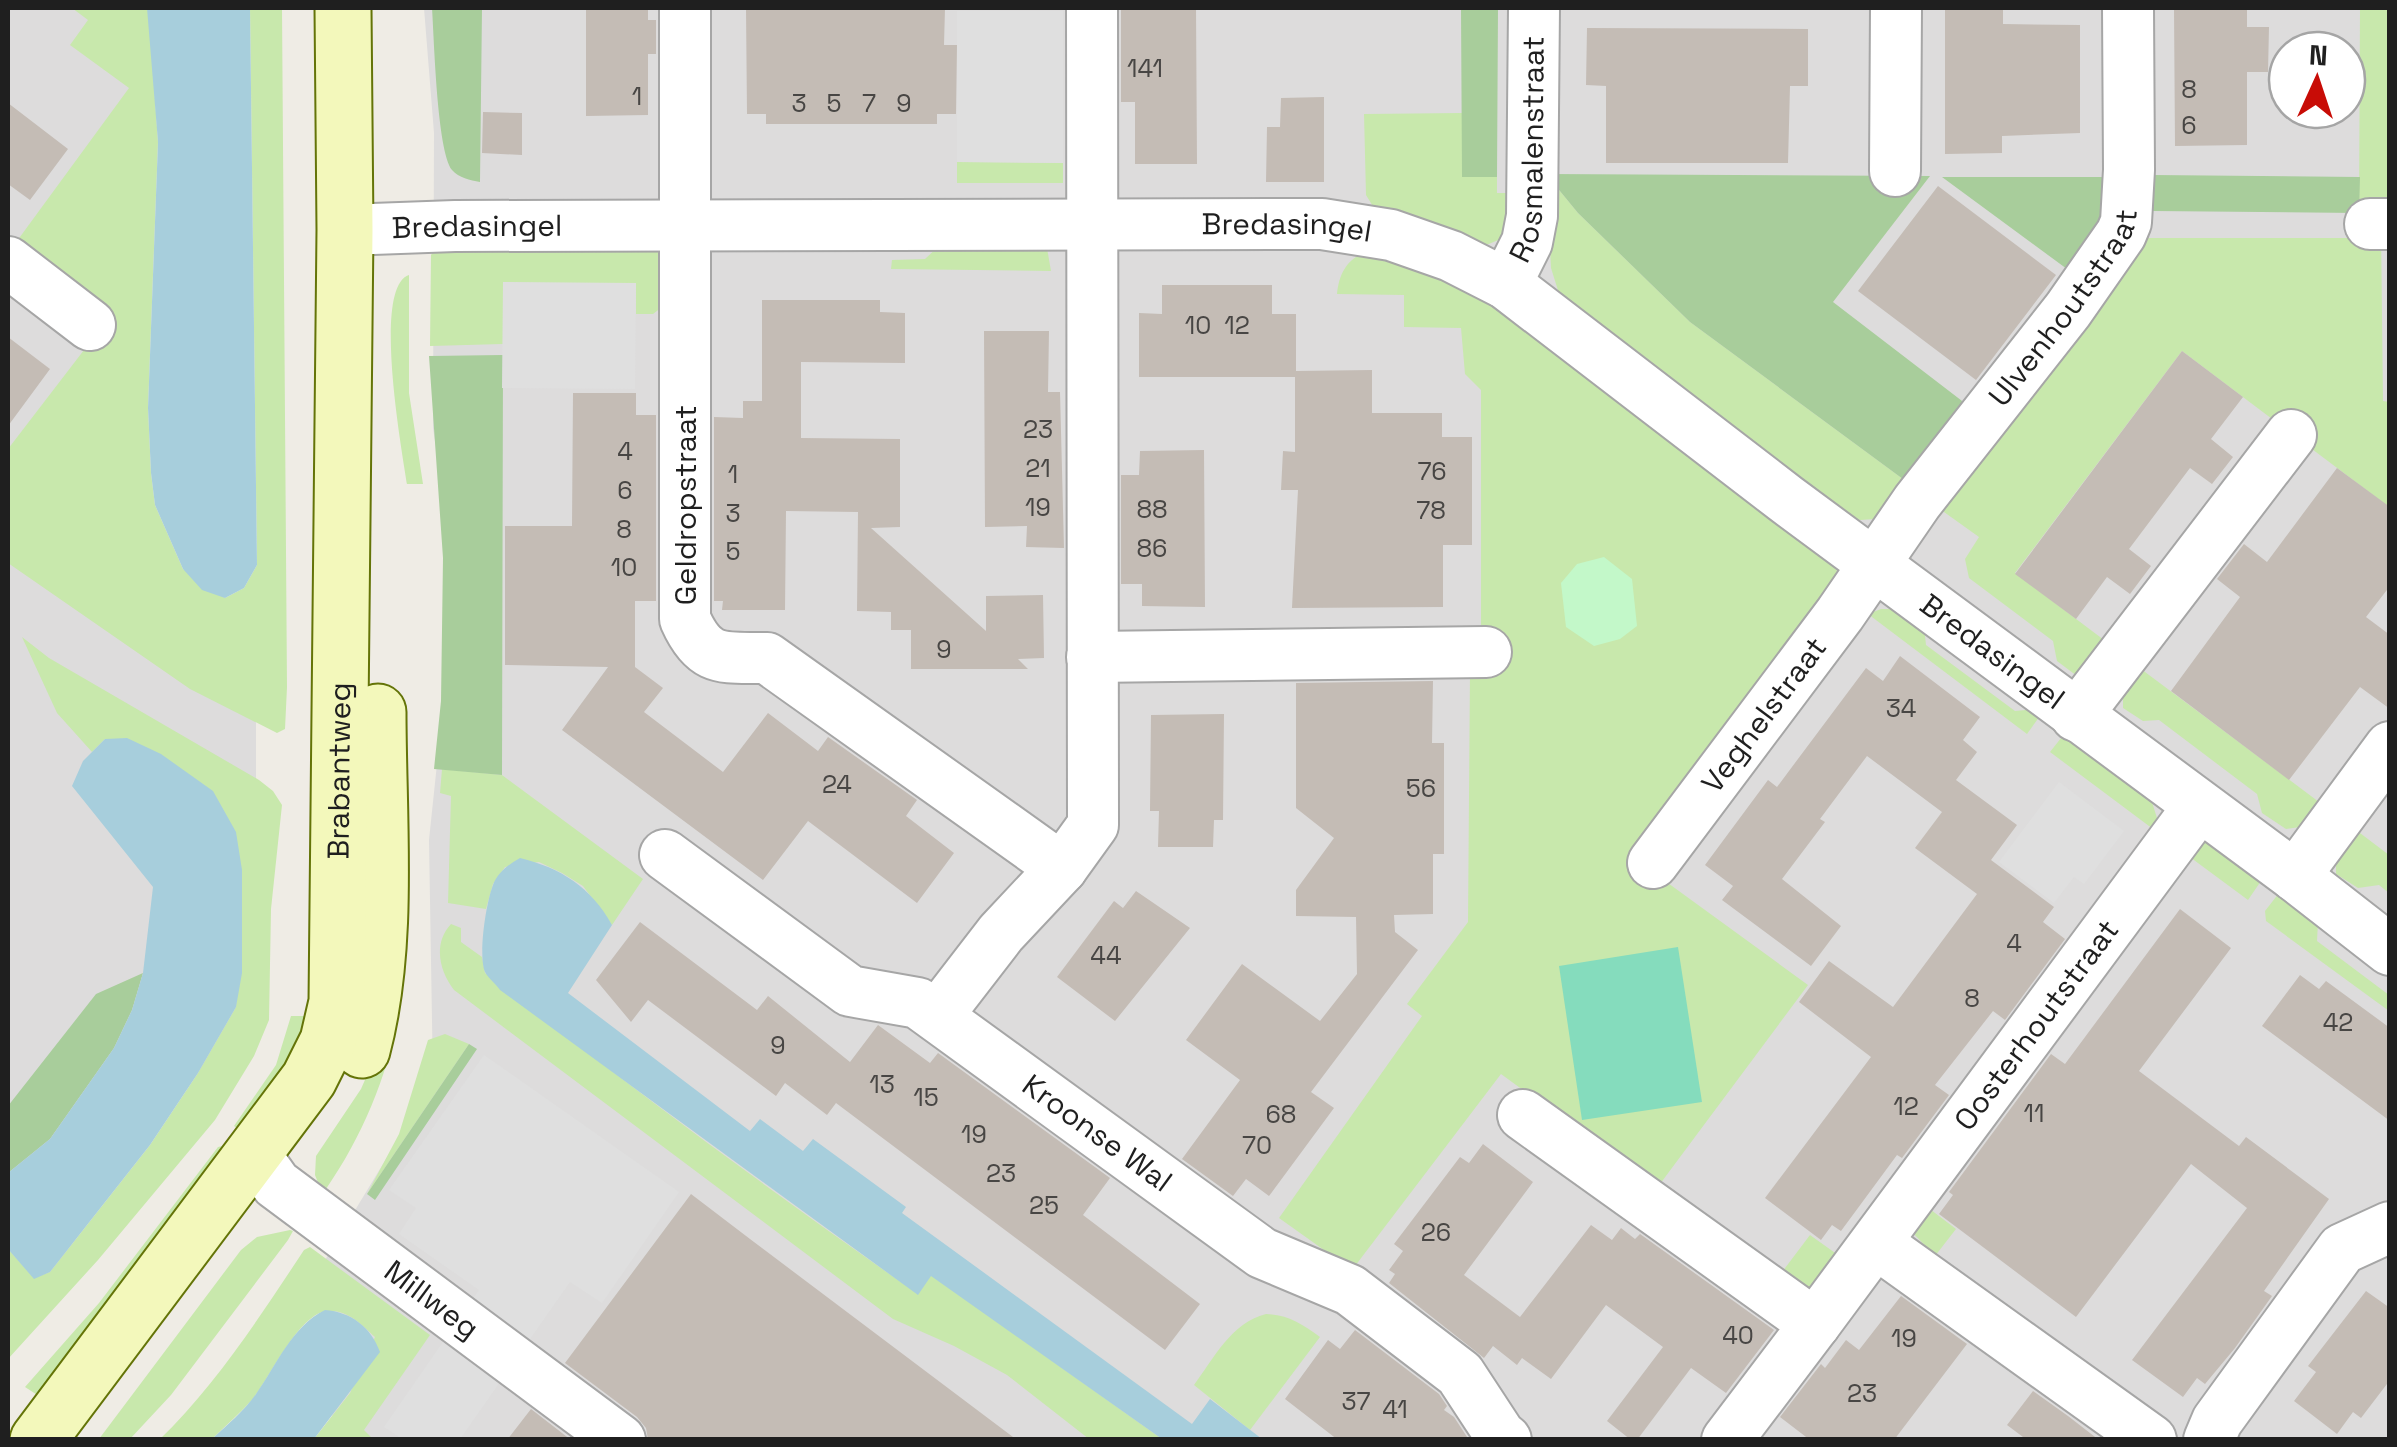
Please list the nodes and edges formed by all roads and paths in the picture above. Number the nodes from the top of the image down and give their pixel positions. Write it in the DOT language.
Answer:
graph roads {
  1 [pos="343,8"];
  2 [pos="377,8"];
  3 [pos="685,8"];
  4 [pos="1092,8"];
  5 [pos="1534,8"];
  6 [pos="1896,8"];
  7 [pos="2128,8"];
  8 [pos="1895,171"];
  9 [pos="1091,224"];
  10 [pos="686,227"];
  11 [pos="361,229"];
  12 [pos="8,262"];
  13 [pos="1506,284"];
  14 [pos="90,326"];
  15 [pos="2291,435"];
  16 [pos="1873,565"];
  17 [pos="1486,652"];
  18 [pos="1092,656"];
  19 [pos="2076,716"];
  20 [pos="2390,747"];
  21 [pos="2199,806"];
  22 [pos="665,855"];
  23 [pos="1653,863"];
  24 [pos="1062,868"];
  25 [pos="2295,876"];
  26 [pos="2390,950"];
  27 [pos="937,1016"];
  28 [pos="1523,1115"];
  29 [pos="265,1169"];
  30 [pos="2390,1227"];
  31 [pos="1876,1242"];
  32 [pos="1815,1324"];
  33 [pos="38,1440"];
  34 [pos="79,1440"];
  35 [pos="620,1440"];
  36 [pos="1506,1440"];
  37 [pos="1727,1440"];
  38 [pos="2151,1440"];
  39 [pos="2210,1440"];
  1 -- 11 [label="street, Brabantweg"];
  2 -- 11 [label="street, Brabantweg"];
  3 -- 10 [label="street, Geldropstraat"];
  4 -- 9 [label="street"];
  5 -- 13 [label="street, Rosmalenstraat"];
  6 -- 8 [label="street"];
  7 -- 16 [label="street, Ulvenhoutstraat"];
  9 -- 10 [label="street, Bredasingel"];
  9 -- 13 [label="street, Bredasingel"];
  9 -- 18 [label="street"];
  10 -- 11 [label="street, Bredasingel"];
  10 -- 24 [label="street, Geldropstraat"];
  11 -- 29 [label="street, Brabantweg"];
  12 -- 14 [label="street"];
  13 -- 16 [label="street, Bredasingel"];
  15 -- 19 [label="street, Bredasingel"];
  16 -- 19 [label="street, Bredasingel"];
  16 -- 23 [label="street, Veghelstraat"];
  17 -- 18 [label="street"];
  18 -- 24 [label="street"];
  19 -- 21 [label="street, Bredasingel"];
  20 -- 25 [label="street"];
  21 -- 25 [label="street, Bredasingel"];
  21 -- 31 [label="street, Oosterhoutstraat"];
  22 -- 27 [label="street, Kroonse Wal"];
  24 -- 27 [label="street"];
  25 -- 26 [label="street, Bredasingel"];
  27 -- 36 [label="street, Kroonse Wal"];
  28 -- 32 [label="street"];
  29 -- 33 [label="street, Brabantweg"];
  29 -- 34 [label="street, Brabantweg"];
  29 -- 35 [label="street, Millweg"];
  30 -- 39 [label="street"];
  31 -- 32 [label="street, Oosterhoutstraat"];
  31 -- 38 [label="street"];
  32 -- 37 [label="street, Oosterhoutstraat"];
}
